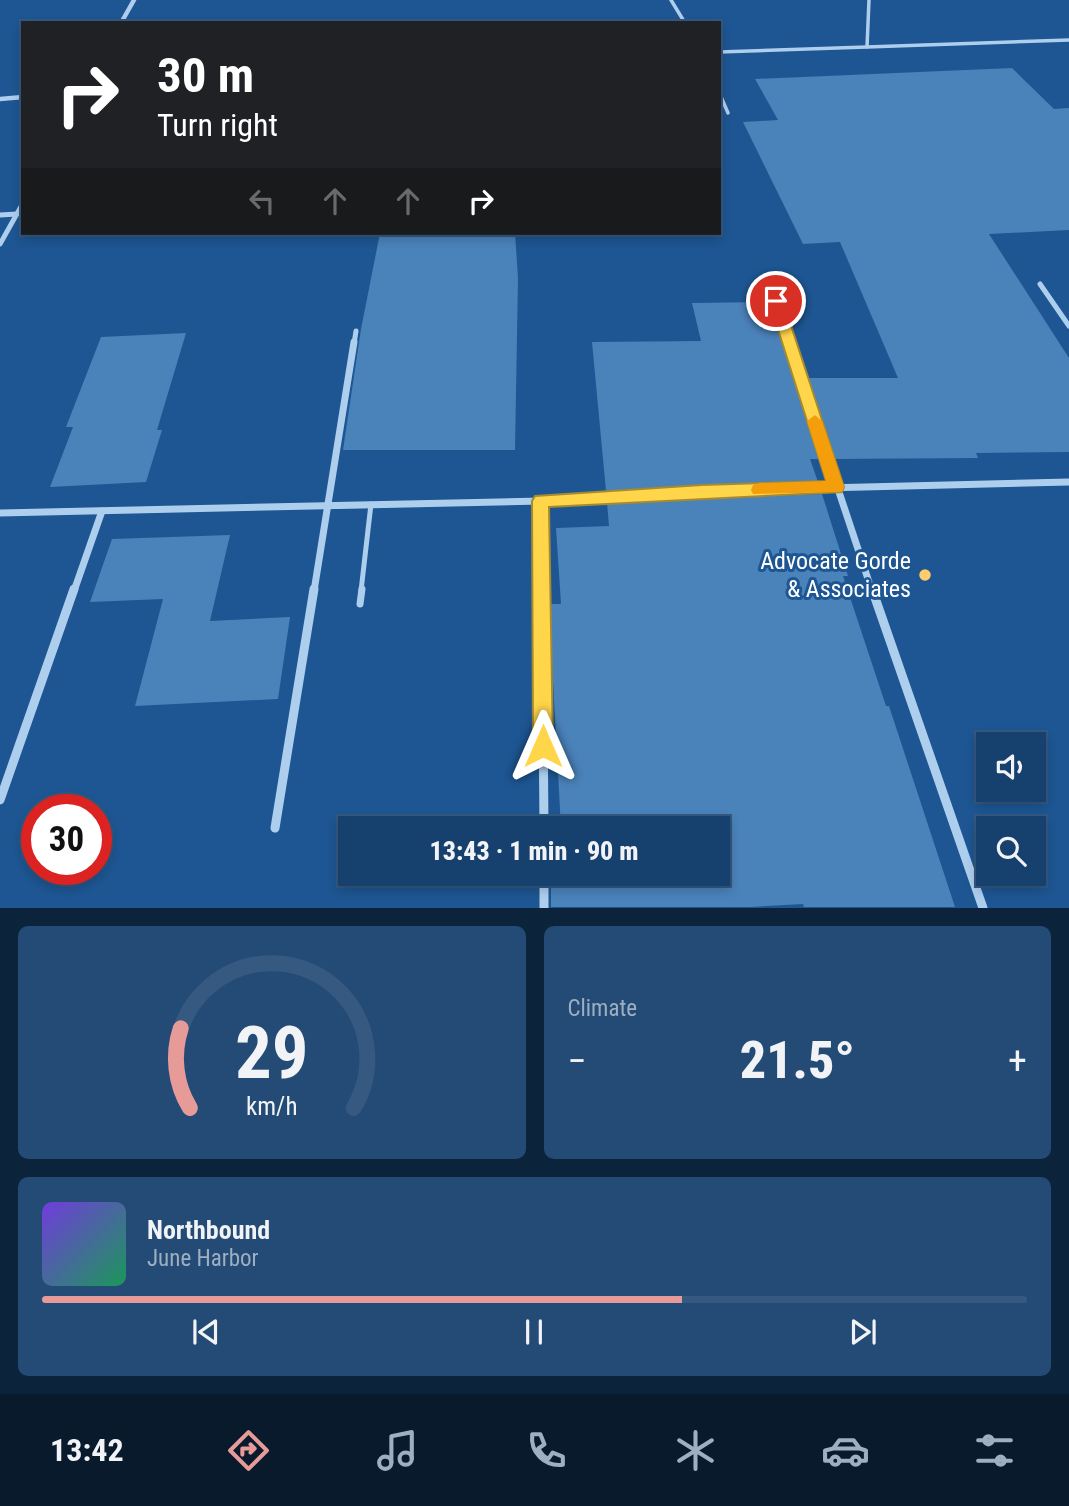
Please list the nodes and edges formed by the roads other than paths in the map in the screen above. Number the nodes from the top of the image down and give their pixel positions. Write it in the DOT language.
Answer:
graph roads {
  1 [pos="134,0"];
  2 [pos="671,0"];
  3 [pos="869,0"];
  4 [pos="122,21"];
  5 [pos="684,21"];
  6 [pos="1069,40"];
  7 [pos="867,47"];
  8 [pos="721,52"];
  9 [pos="21,97"];
  10 [pos="721,97"];
  11 [pos="0,99"];
  12 [pos="728,113"];
  13 [pos="21,207"];
  14 [pos="17,214"];
  15 [pos="0,215"];
  16 [pos="0,244"];
  17 [pos="1040,284"];
  18 [pos="776,301"];
  19 [pos="1069,326"];
  20 [pos="356,331"];
  21 [pos="1069,482"];
  22 [pos="836,487"];
  23 [pos="541,501"];
  24 [pos="371,504"];
  25 [pos="326,506"];
  26 [pos="102,511"];
  27 [pos="0,513"];
  28 [pos="360,604"];
  29 [pos="0,800"];
  30 [pos="544,816"];
  31 [pos="275,828"];
  32 [pos="544,886"];
  33 [pos="544,908"];
  34 [pos="983,908"];
  1 -- 4 [label="street"];
  2 -- 5 [label="lane"];
  3 -- 7 [label="lane"];
  6 -- 7 [label="lane"];
  7 -- 8 [label="lane"];
  9 -- 11 [label="street"];
  10 -- 12 [label="lane"];
  13 -- 14 [label="street"];
  14 -- 15 [label="street"];
  14 -- 16 [label="street"];
  17 -- 19 [label="street"];
  18 -- 22 [label="street"];
  20 -- 25 [label="street"];
  21 -- 22 [label="street"];
  22 -- 23 [label="street"];
  22 -- 34 [label="street"];
  23 -- 24 [label="street"];
  23 -- 30 [label="street"];
  24 -- 25 [label="street"];
  24 -- 28 [label="lane"];
  25 -- 26 [label="street"];
  25 -- 31 [label="street"];
  26 -- 27 [label="street"];
  26 -- 29 [label="street"];
  32 -- 33 [label="street"];
}
